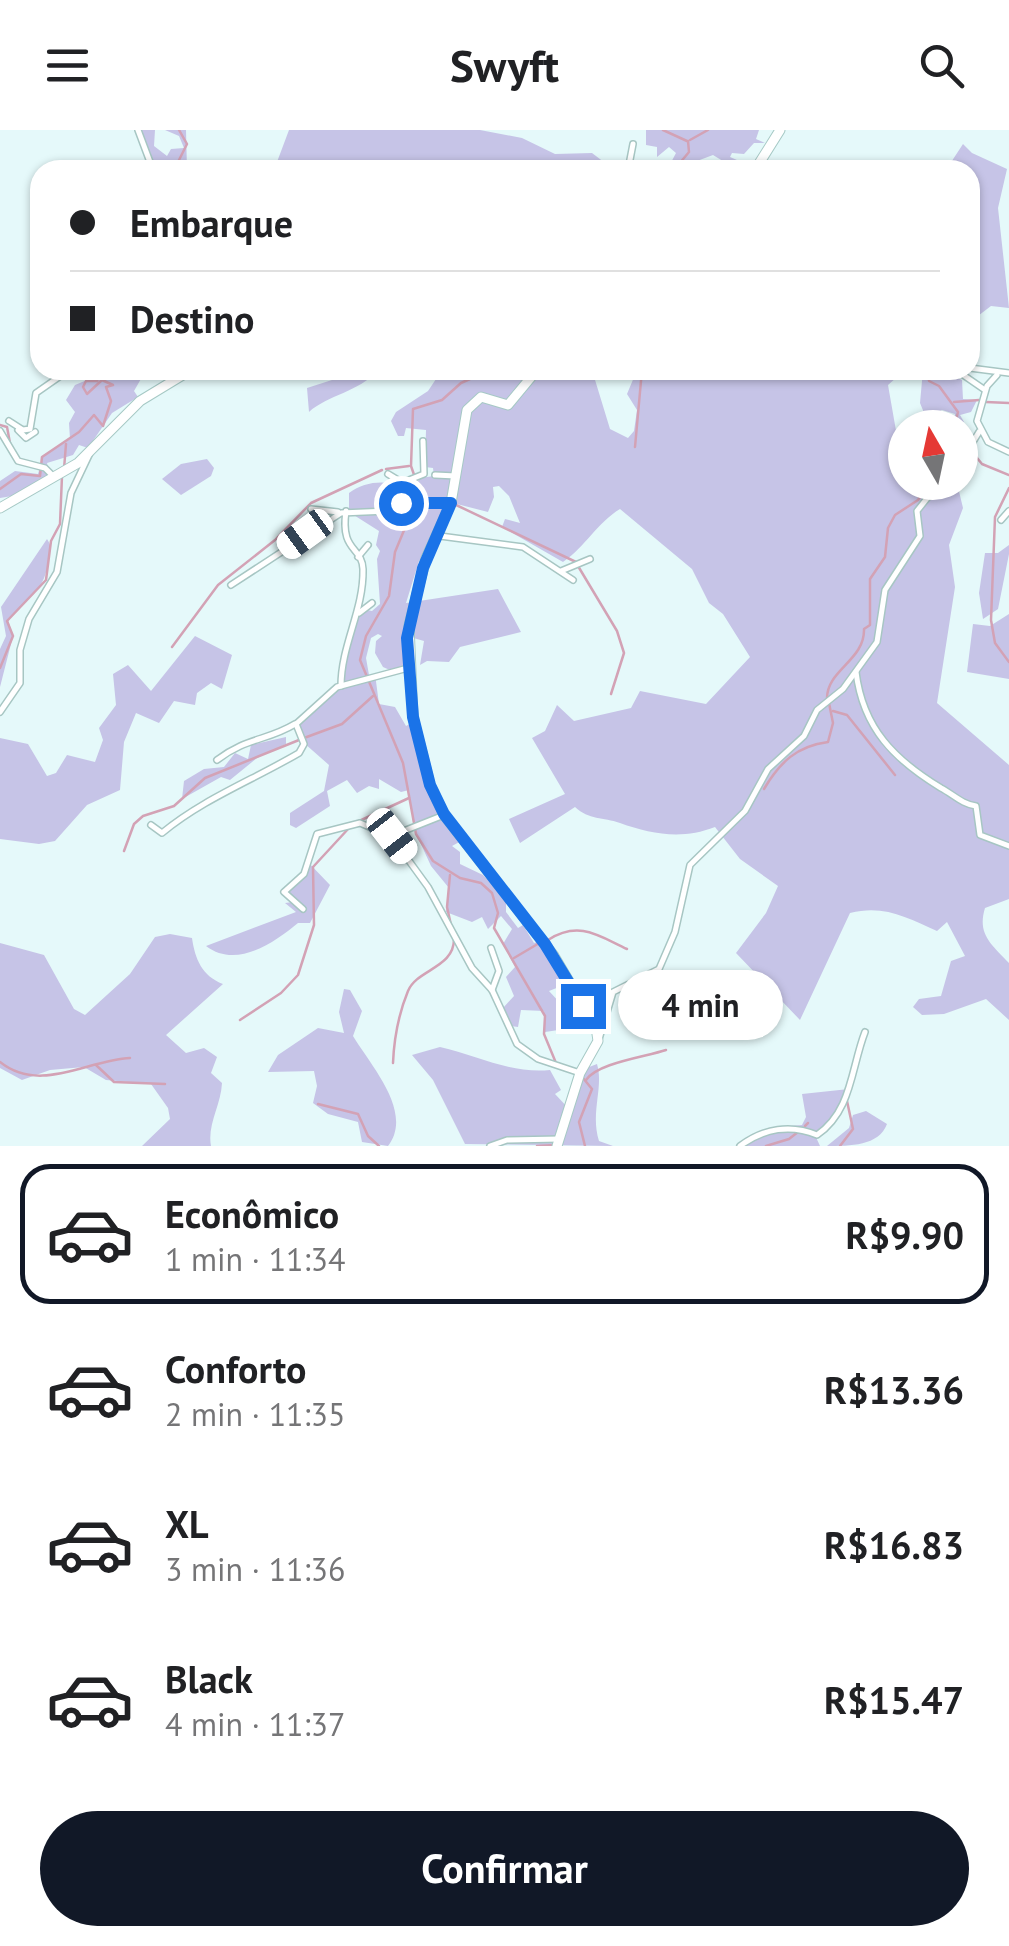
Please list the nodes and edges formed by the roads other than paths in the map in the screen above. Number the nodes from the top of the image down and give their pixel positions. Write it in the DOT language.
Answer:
graph roads {
  1 [pos="138,130"];
  2 [pos="780,130"];
  3 [pos="633,144"];
  4 [pos="149,160"];
  5 [pos="630,160"];
  6 [pos="761,160"];
  7 [pos="980,370"];
  8 [pos="1009,373"];
  9 [pos="997,374"];
  10 [pos="55,380"];
  11 [pos="175,380"];
  12 [pos="529,380"];
  13 [pos="970,380"];
  14 [pos="985,390"];
  15 [pos="0,416"];
  16 [pos="9,421"];
  17 [pos="0,431"];
  18 [pos="36,432"];
  19 [pos="979,432"];
  20 [pos="423,441"];
  21 [pos="1009,452"];
  22 [pos="90,453"];
  23 [pos="388,474"];
  24 [pos="435,475"];
  25 [pos="53,476"];
  26 [pos="456,476"];
  27 [pos="404,482"];
  28 [pos="415,500"];
  29 [pos="926,500"];
  30 [pos="451,503"];
  31 [pos="0,508"];
  32 [pos="311,509"];
  33 [pos="1009,511"];
  34 [pos="344,512"];
  35 [pos="1001,520"];
  36 [pos="440,536"];
  37 [pos="368,545"];
  38 [pos="358,557"];
  39 [pos="590,559"];
  40 [pos="561,571"];
  41 [pos="573,580"];
  42 [pos="231,585"];
  43 [pos="372,603"];
  44 [pos="357,615"];
  45 [pos="408,668"];
  46 [pos="856,672"];
  47 [pos="341,686"];
  48 [pos="0,712"];
  49 [pos="296,724"];
  50 [pos="218,760"];
  51 [pos="444,814"];
  52 [pos="151,825"];
  53 [pos="392,836"];
  54 [pos="1009,846"];
  55 [pos="303,909"];
  56 [pos="492,948"];
  57 [pos="497,980"];
  58 [pos="485,982"];
  59 [pos="492,990"];
  60 [pos="865,1032"];
  61 [pos="598,1041"];
  62 [pos="580,1072"];
  63 [pos="559,1142"];
  64 [pos="490,1146"];
  65 [pos="740,1146"];
  1 -- 4 [label="street"];
  2 -- 6 [label="street"];
  3 -- 5 [label="street"];
  7 -- 9 [label="street"];
  8 -- 9 [label="street"];
  9 -- 14 [label="street"];
  10 -- 16 [label="street"];
  11 -- 22 [label="street"];
  12 -- 26 [label="street"];
  13 -- 14 [label="street"];
  14 -- 19 [label="street"];
  15 -- 16 [label="street"];
  16 -- 18 [label="street"];
  17 -- 25 [label="street"];
  19 -- 21 [label="street"];
  20 -- 27 [label="street"];
  22 -- 25 [label="street"];
  22 -- 48 [label="street"];
  23 -- 27 [label="street"];
  24 -- 26 [label="street"];
  25 -- 31 [label="street"];
  26 -- 30 [label="street"];
  27 -- 28 [label="street"];
  28 -- 30 [label="street"];
  28 -- 34 [label="street"];
  29 -- 46 [label="street"];
  30 -- 36 [label="street"];
  32 -- 34 [label="street"];
  33 -- 35 [label="street"];
  34 -- 38 [label="street"];
  34 -- 42 [label="street"];
  36 -- 40 [label="street"];
  36 -- 45 [label="street"];
  37 -- 38 [label="street"];
  38 -- 44 [label="street"];
  39 -- 40 [label="street"];
  40 -- 41 [label="street"];
  43 -- 44 [label="street"];
  44 -- 47 [label="street"];
  45 -- 47 [label="street"];
  45 -- 51 [label="street"];
  46 -- 54 [label="street"];
  46 -- 61 [label="street"];
  47 -- 49 [label="street"];
  49 -- 50 [label="street"];
  49 -- 52 [label="street"];
  51 -- 53 [label="street"];
  51 -- 61 [label="street"];
  53 -- 55 [label="street"];
  53 -- 58 [label="street"];
  56 -- 57 [label="street"];
  57 -- 58 [label="street"];
  57 -- 59 [label="street"];
  58 -- 59 [label="street"];
  59 -- 62 [label="street"];
  60 -- 65 [label="street"];
  61 -- 62 [label="street"];
  62 -- 63 [label="street"];
  63 -- 64 [label="street"];
}
